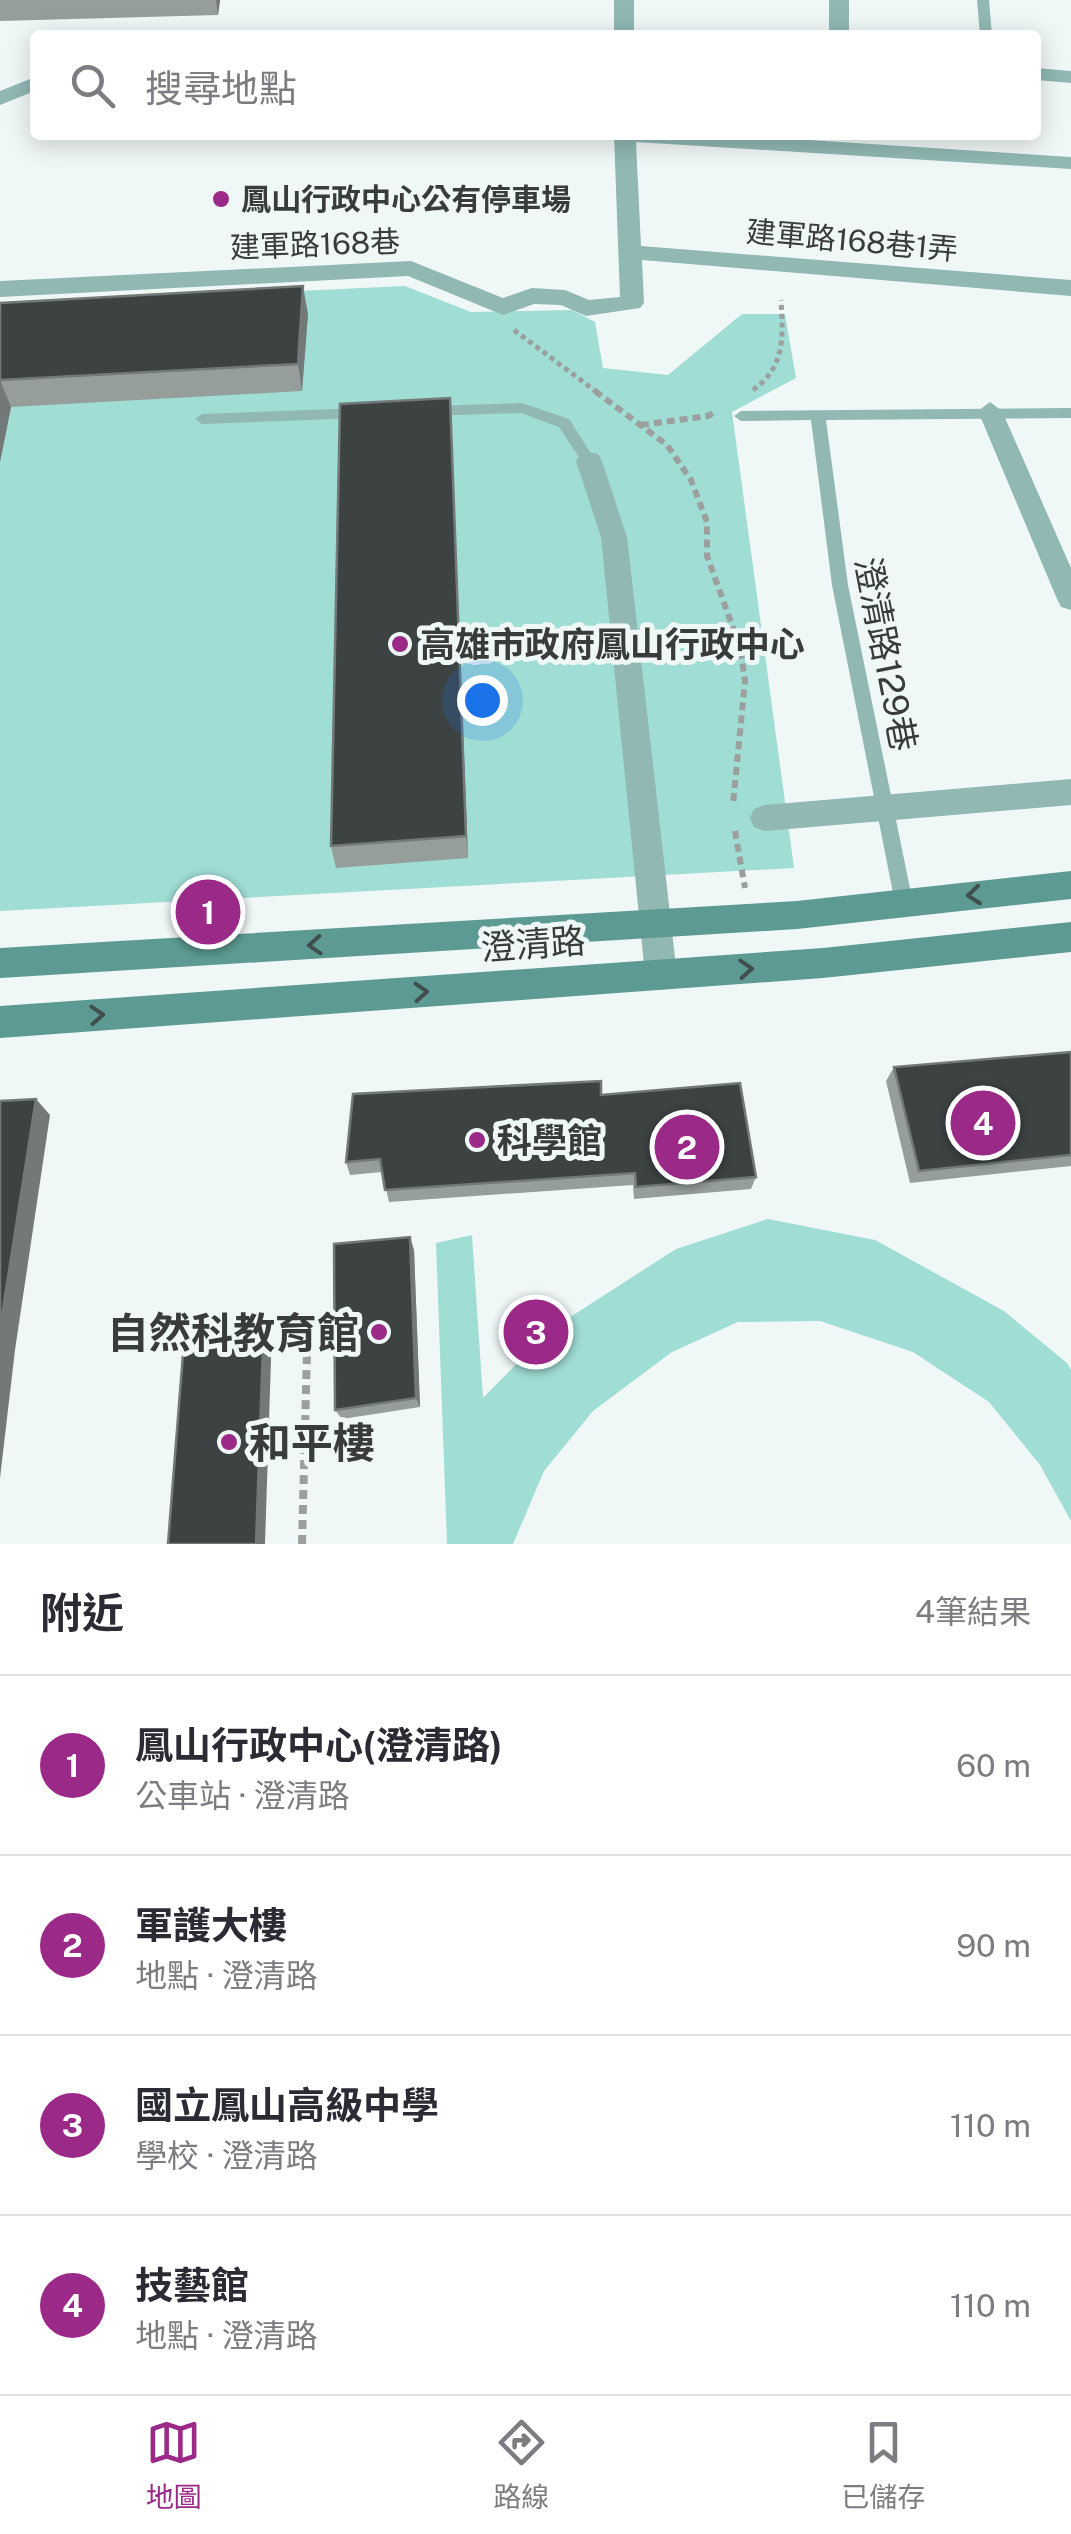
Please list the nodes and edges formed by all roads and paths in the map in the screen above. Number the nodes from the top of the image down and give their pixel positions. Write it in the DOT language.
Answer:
graph roads {
  1 [pos="624,0"];
  2 [pos="839,0"];
  3 [pos="983,0"];
  4 [pos="624,30"];
  5 [pos="839,30"];
  6 [pos="986,30"];
  7 [pos="1041,74"];
  8 [pos="1071,76"];
  9 [pos="30,85"];
  10 [pos="0,99"];
  11 [pos="627,140"];
  12 [pos="782,140"];
  13 [pos="844,142"];
  14 [pos="1071,163"];
  15 [pos="629,252"];
  16 [pos="0,288"];
  17 [pos="1071,288"];
  18 [pos="782,300"];
  19 [pos="503,307"];
  20 [pos="745,395"];
  21 [pos="721,409"];
  22 [pos="990,411"];
  23 [pos="382,412"];
  24 [pos="402,412"];
  25 [pos="1071,413"];
  26 [pos="818,415"];
  27 [pos="741,416"];
  28 [pos="202,419"];
  29 [pos="640,425"];
  30 [pos="589,461"];
  31 [pos="1071,529"];
  32 [pos="1042,531"];
  33 [pos="1071,599"];
  34 [pos="1071,792"];
  35 [pos="733,807"];
  36 [pos="887,809"];
  37 [pos="750,821"];
  38 [pos="1071,885"];
  39 [pos="904,903"];
  40 [pos="753,918"];
  41 [pos="653,924"];
  42 [pos="1071,937"];
  43 [pos="0,962"];
  44 [pos="661,974"];
  45 [pos="0,1022"];
  46 [pos="306,1352"];
  47 [pos="302,1544"];
  1 -- 4 [label="street"];
  2 -- 5 [label="street"];
  3 -- 6 [label="lane"];
  7 -- 8 [label="street"];
  9 -- 10 [label="street"];
  11 -- 15 [label="street"];
  12 -- 13 [label="street"];
  13 -- 14 [label="street"];
  15 -- 17 [label="street, 建軍路168巷1弄"];
  15 -- 19 [label="street"];
  16 -- 19 [label="street, 建軍路168巷"];
  18 -- 20 [label="path"];
  19 -- 29 [label="path"];
  21 -- 29 [label="path"];
  22 -- 25 [label="lane"];
  22 -- 26 [label="lane"];
  22 -- 32 [label="street"];
  23 -- 28 [label="lane"];
  24 -- 30 [label="lane"];
  26 -- 27 [label="lane"];
  26 -- 36 [label="lane, 澄清路129巷"];
  29 -- 35 [label="path"];
  30 -- 41 [label="street"];
  31 -- 32 [label="street"];
  32 -- 33 [label="street"];
  34 -- 36 [label="street"];
  36 -- 37 [label="street"];
  36 -- 39 [label="lane, 澄清路129巷"];
  37 -- 40 [label="path"];
  38 -- 39 [label="main road, 澄清路, one-way"];
  39 -- 40 [label="main road, 澄清路"];
  40 -- 41 [label="main road, 澄清路"];
  41 -- 43 [label="main road, 澄清路, one-way"];
  41 -- 44 [label="street"];
  44 -- 42 [label="main road, 澄清路, one-way"];
  45 -- 44 [label="main road, 澄清路, one-way"];
  46 -- 47 [label="path"];
}
